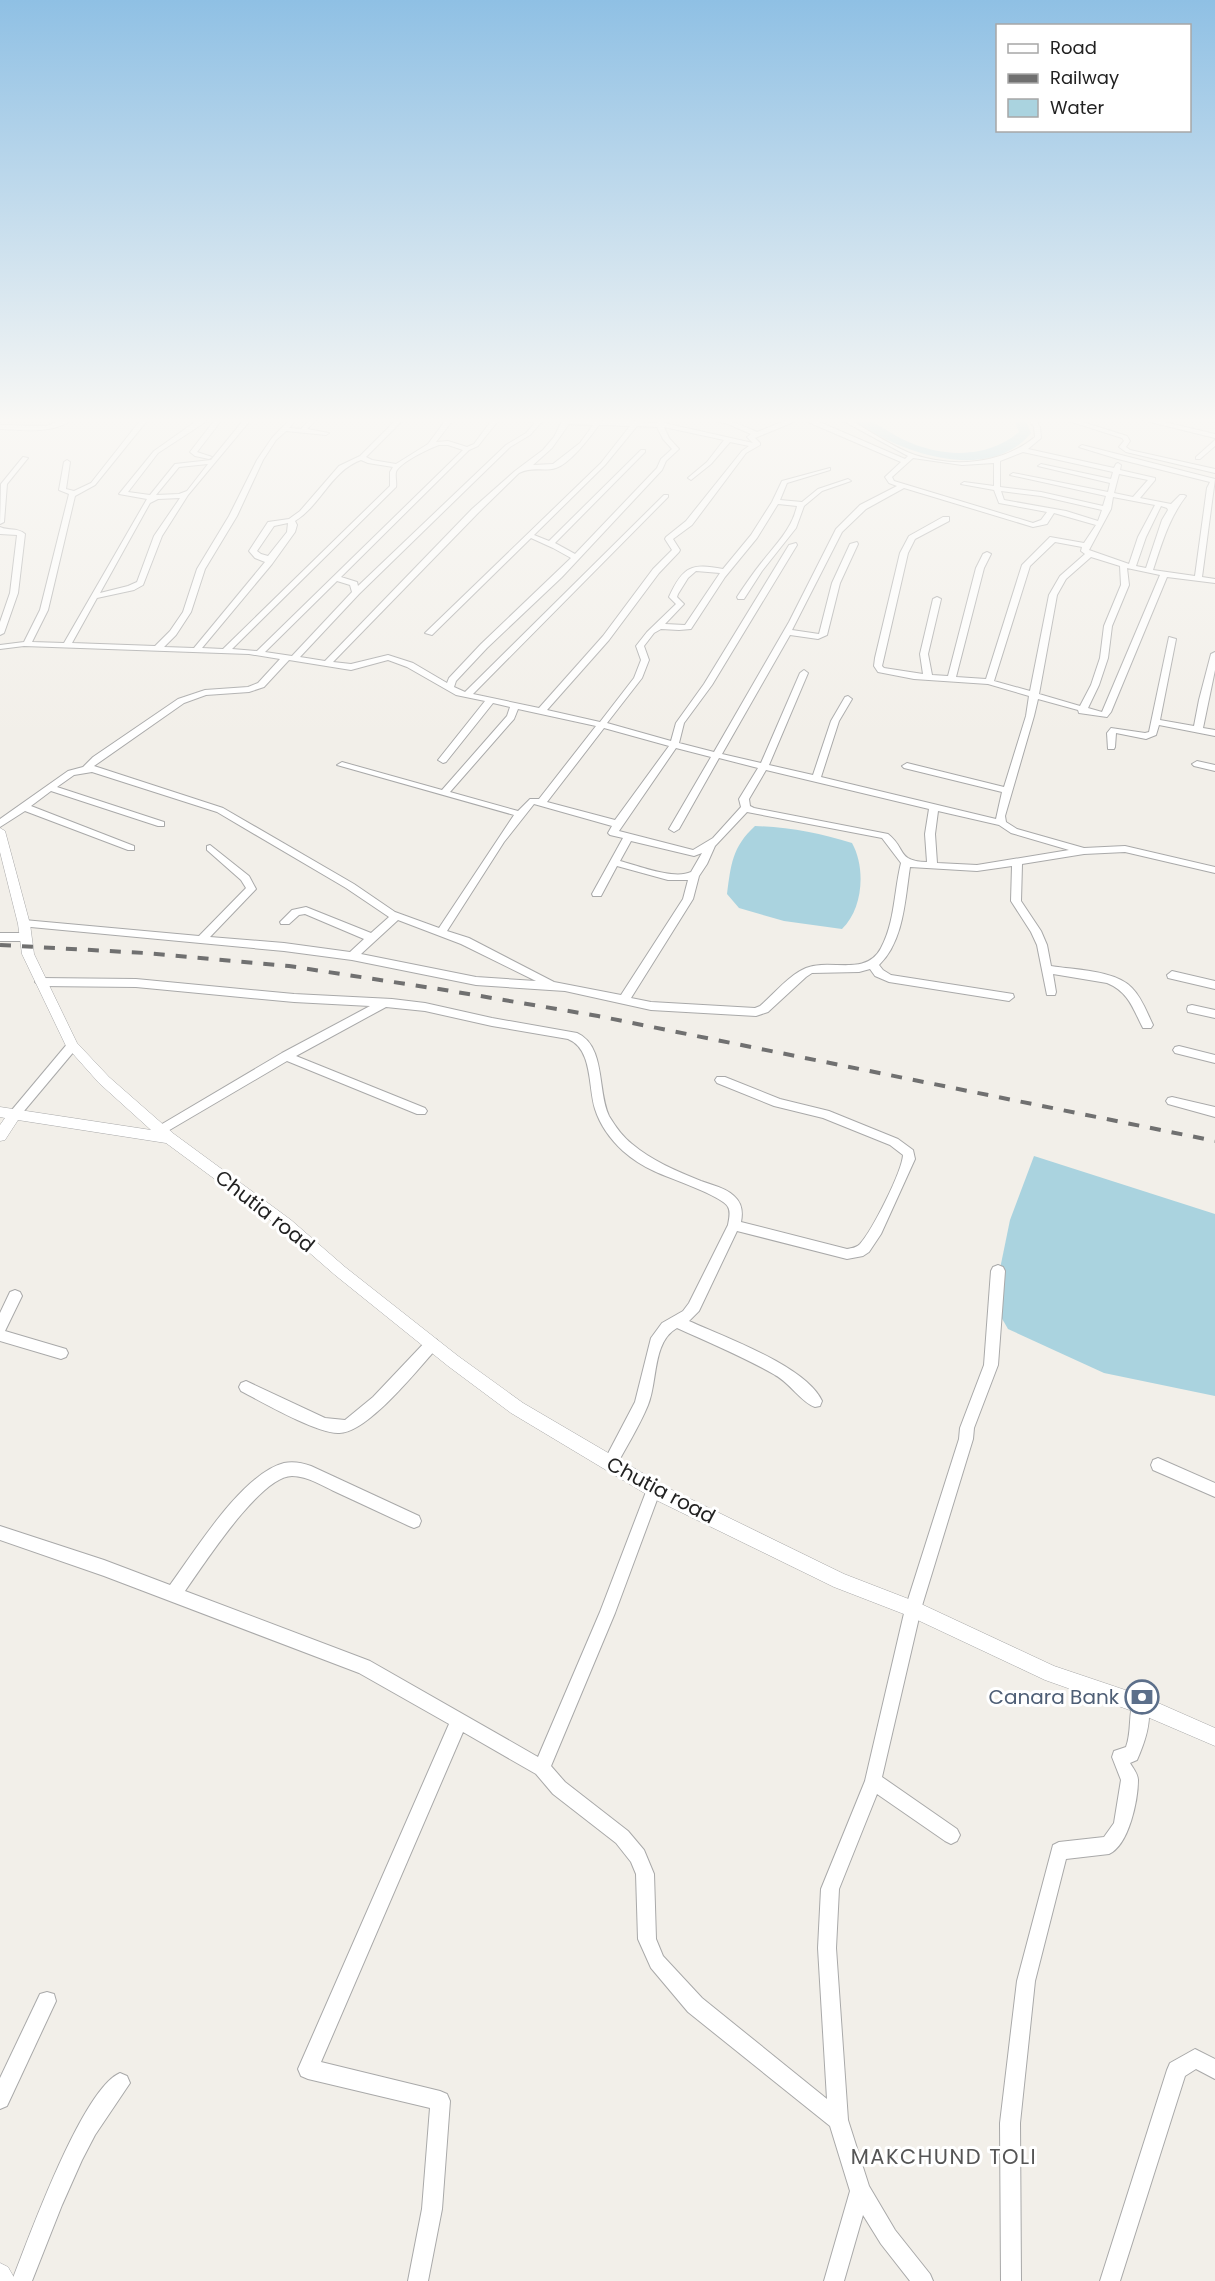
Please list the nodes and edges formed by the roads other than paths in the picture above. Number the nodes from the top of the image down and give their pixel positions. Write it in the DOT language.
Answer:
graph roads {
  1 [pos="66,523"];
  2 [pos="134,523"];
  3 [pos="166,523"];
  4 [pos="228,523"];
  5 [pos="275,523"];
  6 [pos="292,523"];
  7 [pos="356,523"];
  8 [pos="391,523"];
  9 [pos="427,523"];
  10 [pos="463,523"];
  11 [pos="541,523"];
  12 [pos="571,523"];
  13 [pos="608,523"];
  14 [pos="639,523"];
  15 [pos="688,523"];
  16 [pos="762,523"];
  17 [pos="795,523"];
  18 [pos="847,523"];
  19 [pos="938,523"];
  20 [pos="1098,523"];
  21 [pos="1149,523"];
  22 [pos="1166,523"];
  23 [pos="1205,523"];
  24 [pos="0,529"];
  25 [pos="529,535"];
  26 [pos="550,544"];
  27 [pos="854,544"];
  28 [pos="793,545"];
  29 [pos="1088,550"];
  30 [pos="987,554"];
  31 [pos="575,557"];
  32 [pos="269,560"];
  33 [pos="1127,567"];
  34 [pos="726,572"];
  35 [pos="1148,572"];
  36 [pos="1164,575"];
  37 [pos="335,578"];
  38 [pos="1198,579"];
  39 [pos="1215,580"];
  40 [pos="356,592"];
  41 [pos="93,597"];
  42 [pos="741,597"];
  43 [pos="937,599"];
  44 [pos="658,627"];
  45 [pos="788,632"];
  46 [pos="0,633"];
  47 [pos="429,633"];
  48 [pos="1172,639"];
  49 [pos="27,644"];
  50 [pos="66,646"];
  51 [pos="0,647"];
  52 [pos="157,649"];
  53 [pos="195,651"];
  54 [pos="225,651"];
  55 [pos="259,653"];
  56 [pos="1215,654"];
  57 [pos="290,658"];
  58 [pos="326,664"];
  59 [pos="804,673"];
  60 [pos="928,676"];
  61 [pos="951,679"];
  62 [pos="989,682"];
  63 [pos="450,688"];
  64 [pos="1032,694"];
  65 [pos="467,695"];
  66 [pos="848,699"];
  67 [pos="491,700"];
  68 [pos="515,705"];
  69 [pos="541,711"];
  70 [pos="1082,711"];
  71 [pos="1156,722"];
  72 [pos="601,725"];
  73 [pos="1198,730"];
  74 [pos="1215,733"];
  75 [pos="674,745"];
  76 [pos="1111,747"];
  77 [pos="716,755"];
  78 [pos="443,760"];
  79 [pos="1197,764"];
  80 [pos="342,765"];
  81 [pos="764,766"];
  82 [pos="907,766"];
  83 [pos="87,768"];
  84 [pos="1215,768"];
  85 [pos="817,777"];
  86 [pos="50,788"];
  87 [pos="1008,790"];
  88 [pos="444,793"];
  89 [pos="541,803"];
  90 [pos="934,806"];
  91 [pos="24,807"];
  92 [pos="746,807"];
  93 [pos="520,814"];
  94 [pos="1002,823"];
  95 [pos="0,824"];
  96 [pos="161,824"];
  97 [pos="617,824"];
  98 [pos="674,829"];
  99 [pos="0,831"];
  100 [pos="628,838"];
  101 [pos="712,843"];
  102 [pos="131,848"];
  103 [pos="210,848"];
  104 [pos="1084,851"];
  105 [pos="613,862"];
  106 [pos="1017,862"];
  107 [pos="905,864"];
  108 [pos="932,866"];
  109 [pos="1215,870"];
  110 [pos="694,875"];
  111 [pos="597,894"];
  112 [pos="396,916"];
  113 [pos="285,922"];
  114 [pos="25,931"];
  115 [pos="441,933"];
  116 [pos="0,937"];
  117 [pos="372,938"];
  118 [pos="201,940"];
  119 [pos="352,956"];
  120 [pos="873,965"];
  121 [pos="1047,969"];
  122 [pos="1172,975"];
  123 [pos="40,982"];
  124 [pos="552,985"];
  125 [pos="1215,985"];
  126 [pos="1051,992"];
  127 [pos="1009,998"];
  128 [pos="623,1001"];
  129 [pos="385,1003"];
  130 [pos="1192,1009"];
  131 [pos="1215,1014"];
  132 [pos="1147,1025"];
  133 [pos="72,1046"];
  134 [pos="1179,1050"];
  135 [pos="286,1056"];
  136 [pos="1215,1059"];
  137 [pos="721,1080"];
  138 [pos="1172,1101"];
  139 [pos="421,1111"];
  140 [pos="0,1112"];
  141 [pos="1215,1112"];
  142 [pos="15,1114"];
  143 [pos="165,1134"];
  144 [pos="0,1136"];
  145 [pos="734,1225"];
  146 [pos="998,1271"];
  147 [pos="15,1296"];
  148 [pos="678,1322"];
  149 [pos="0,1327"];
  150 [pos="0,1335"];
  151 [pos="432,1344"];
  152 [pos="61,1353"];
  153 [pos="246,1387"];
  154 [pos="815,1401"];
  155 [pos="610,1463"];
  156 [pos="1158,1465"];
  157 [pos="654,1489"];
  158 [pos="1215,1490"];
  159 [pos="414,1521"];
  160 [pos="0,1533"];
  161 [pos="173,1594"];
  162 [pos="913,1609"];
  163 [pos="1140,1704"];
  164 [pos="459,1721"];
  165 [pos="1215,1737"];
  166 [pos="542,1768"];
  167 [pos="873,1781"];
  168 [pos="951,1834"];
  169 [pos="47,2001"];
  170 [pos="1215,2069"];
  171 [pos="120,2083"];
  172 [pos="0,2099"];
  173 [pos="838,2120"];
  174 [pos="860,2191"];
  175 [pos="0,2275"];
  176 [pos="4,2281"];
  177 [pos="22,2281"];
  178 [pos="418,2281"];
  179 [pos="834,2281"];
  180 [pos="923,2281"];
  181 [pos="1011,2281"];
  182 [pos="1110,2281"];
  1 -- 49 [label="street"];
  2 -- 41 [label="street"];
  3 -- 41 [label="street"];
  4 -- 52 [label="street"];
  5 -- 32 [label="street"];
  6 -- 32 [label="street"];
  7 -- 54 [label="street"];
  8 -- 37 [label="street"];
  9 -- 40 [label="street"];
  10 -- 58 [label="street"];
  11 -- 25 [label="street"];
  12 -- 26 [label="street"];
  13 -- 31 [label="street"];
  14 -- 65 [label="street"];
  15 -- 69 [label="street"];
  16 -- 34 [label="street"];
  17 -- 42 [label="street"];
  18 -- 45 [label="street"];
  19 -- 60 [label="street"];
  20 -- 29 [label="street"];
  21 -- 33 [label="street"];
  22 -- 35 [label="street"];
  23 -- 38 [label="street"];
  24 -- 46 [label="street"];
  25 -- 26 [label="street"];
  25 -- 47 [label="street"];
  26 -- 31 [label="street"];
  27 -- 45 [label="street"];
  28 -- 75 [label="street"];
  29 -- 33 [label="street"];
  29 -- 62 [label="street"];
  29 -- 64 [label="street"];
  30 -- 61 [label="street"];
  31 -- 63 [label="street"];
  32 -- 53 [label="street"];
  33 -- 35 [label="street"];
  33 -- 70 [label="street"];
  34 -- 44 [label="street"];
  34 -- 44 [label="street"];
  35 -- 36 [label="street"];
  36 -- 38 [label="street"];
  36 -- 70 [label="street"];
  37 -- 40 [label="street"];
  37 -- 55 [label="street"];
  38 -- 39 [label="street"];
  40 -- 57 [label="street"];
  41 -- 50 [label="street"];
  43 -- 60 [label="street"];
  44 -- 72 [label="street"];
  45 -- 77 [label="street"];
  48 -- 71 [label="street"];
  49 -- 50 [label="street"];
  49 -- 51 [label="street"];
  50 -- 52 [label="street"];
  52 -- 53 [label="street"];
  53 -- 54 [label="street"];
  54 -- 55 [label="street"];
  55 -- 57 [label="street"];
  56 -- 73 [label="street"];
  57 -- 58 [label="street"];
  57 -- 83 [label="street"];
  58 -- 63 [label="street"];
  59 -- 81 [label="street"];
  60 -- 61 [label="street"];
  61 -- 62 [label="street"];
  62 -- 64 [label="street"];
  63 -- 65 [label="street"];
  64 -- 70 [label="street"];
  64 -- 87 [label="street"];
  65 -- 67 [label="street"];
  66 -- 85 [label="street"];
  67 -- 68 [label="street"];
  67 -- 78 [label="street"];
  68 -- 69 [label="street"];
  68 -- 88 [label="street"];
  69 -- 72 [label="street"];
  71 -- 73 [label="street"];
  71 -- 76 [label="street"];
  72 -- 75 [label="street"];
  72 -- 89 [label="street"];
  73 -- 74 [label="street"];
  75 -- 77 [label="street"];
  75 -- 97 [label="street"];
  77 -- 81 [label="street"];
  77 -- 98 [label="street"];
  79 -- 84 [label="street"];
  80 -- 88 [label="street"];
  81 -- 85 [label="street"];
  81 -- 92 [label="street"];
  82 -- 87 [label="street"];
  83 -- 86 [label="street"];
  83 -- 112 [label="street"];
  85 -- 90 [label="street"];
  86 -- 91 [label="street"];
  86 -- 96 [label="street"];
  87 -- 94 [label="street"];
  88 -- 93 [label="street"];
  89 -- 93 [label="street"];
  89 -- 97 [label="street"];
  90 -- 94 [label="street"];
  90 -- 108 [label="street"];
  91 -- 95 [label="street"];
  91 -- 102 [label="street"];
  92 -- 101 [label="street"];
  92 -- 107 [label="street"];
  93 -- 115 [label="street"];
  94 -- 104 [label="street"];
  97 -- 100 [label="street"];
  99 -- 114 [label="street, Chutia road"];
  100 -- 101 [label="street"];
  100 -- 105 [label="street"];
  101 -- 110 [label="street"];
  103 -- 118 [label="street"];
  104 -- 106 [label="street"];
  104 -- 109 [label="street"];
  105 -- 110 [label="street"];
  105 -- 111 [label="street"];
  106 -- 108 [label="street"];
  106 -- 121 [label="street"];
  107 -- 108 [label="street"];
  107 -- 120 [label="street"];
  110 -- 128 [label="street"];
  112 -- 115 [label="street"];
  112 -- 117 [label="street"];
  113 -- 117 [label="street"];
  114 -- 116 [label="street"];
  114 -- 118 [label="street"];
  114 -- 123 [label="street, Chutia road"];
  115 -- 124 [label="street"];
  117 -- 119 [label="street"];
  118 -- 119 [label="street"];
  119 -- 124 [label="street"];
  120 -- 127 [label="street"];
  120 -- 128 [label="street"];
  121 -- 126 [label="street"];
  121 -- 132 [label="street"];
  122 -- 125 [label="street"];
  123 -- 129 [label="street"];
  123 -- 133 [label="street, Chutia road"];
  124 -- 128 [label="street"];
  129 -- 135 [label="street"];
  129 -- 145 [label="street"];
  130 -- 131 [label="street"];
  133 -- 142 [label="street"];
  133 -- 143 [label="street, Chutia road"];
  134 -- 136 [label="street"];
  135 -- 139 [label="street"];
  135 -- 143 [label="street"];
  137 -- 145 [label="street"];
  138 -- 141 [label="street"];
  140 -- 142 [label="street"];
  142 -- 143 [label="street"];
  142 -- 144 [label="street"];
  143 -- 151 [label="street, Chutia road"];
  145 -- 148 [label="street"];
  146 -- 162 [label="street"];
  147 -- 149 [label="street"];
  148 -- 154 [label="street"];
  148 -- 155 [label="street"];
  150 -- 152 [label="street"];
  151 -- 153 [label="street"];
  151 -- 155 [label="street, Chutia road"];
  155 -- 157 [label="street, Chutia road"];
  156 -- 158 [label="street"];
  157 -- 162 [label="street, Chutia road"];
  157 -- 166 [label="street"];
  159 -- 161 [label="street"];
  160 -- 161 [label="street"];
  161 -- 164 [label="street"];
  162 -- 163 [label="street, Chutia road"];
  162 -- 167 [label="street"];
  163 -- 165 [label="street, Chutia road"];
  163 -- 181 [label="street"];
  164 -- 166 [label="street"];
  164 -- 178 [label="street"];
  166 -- 173 [label="street"];
  167 -- 168 [label="street"];
  167 -- 173 [label="street"];
  169 -- 172 [label="street"];
  170 -- 182 [label="street"];
  171 -- 177 [label="street"];
  173 -- 174 [label="street"];
  174 -- 179 [label="street"];
  174 -- 180 [label="street"];
  175 -- 176 [label="street"];
}
